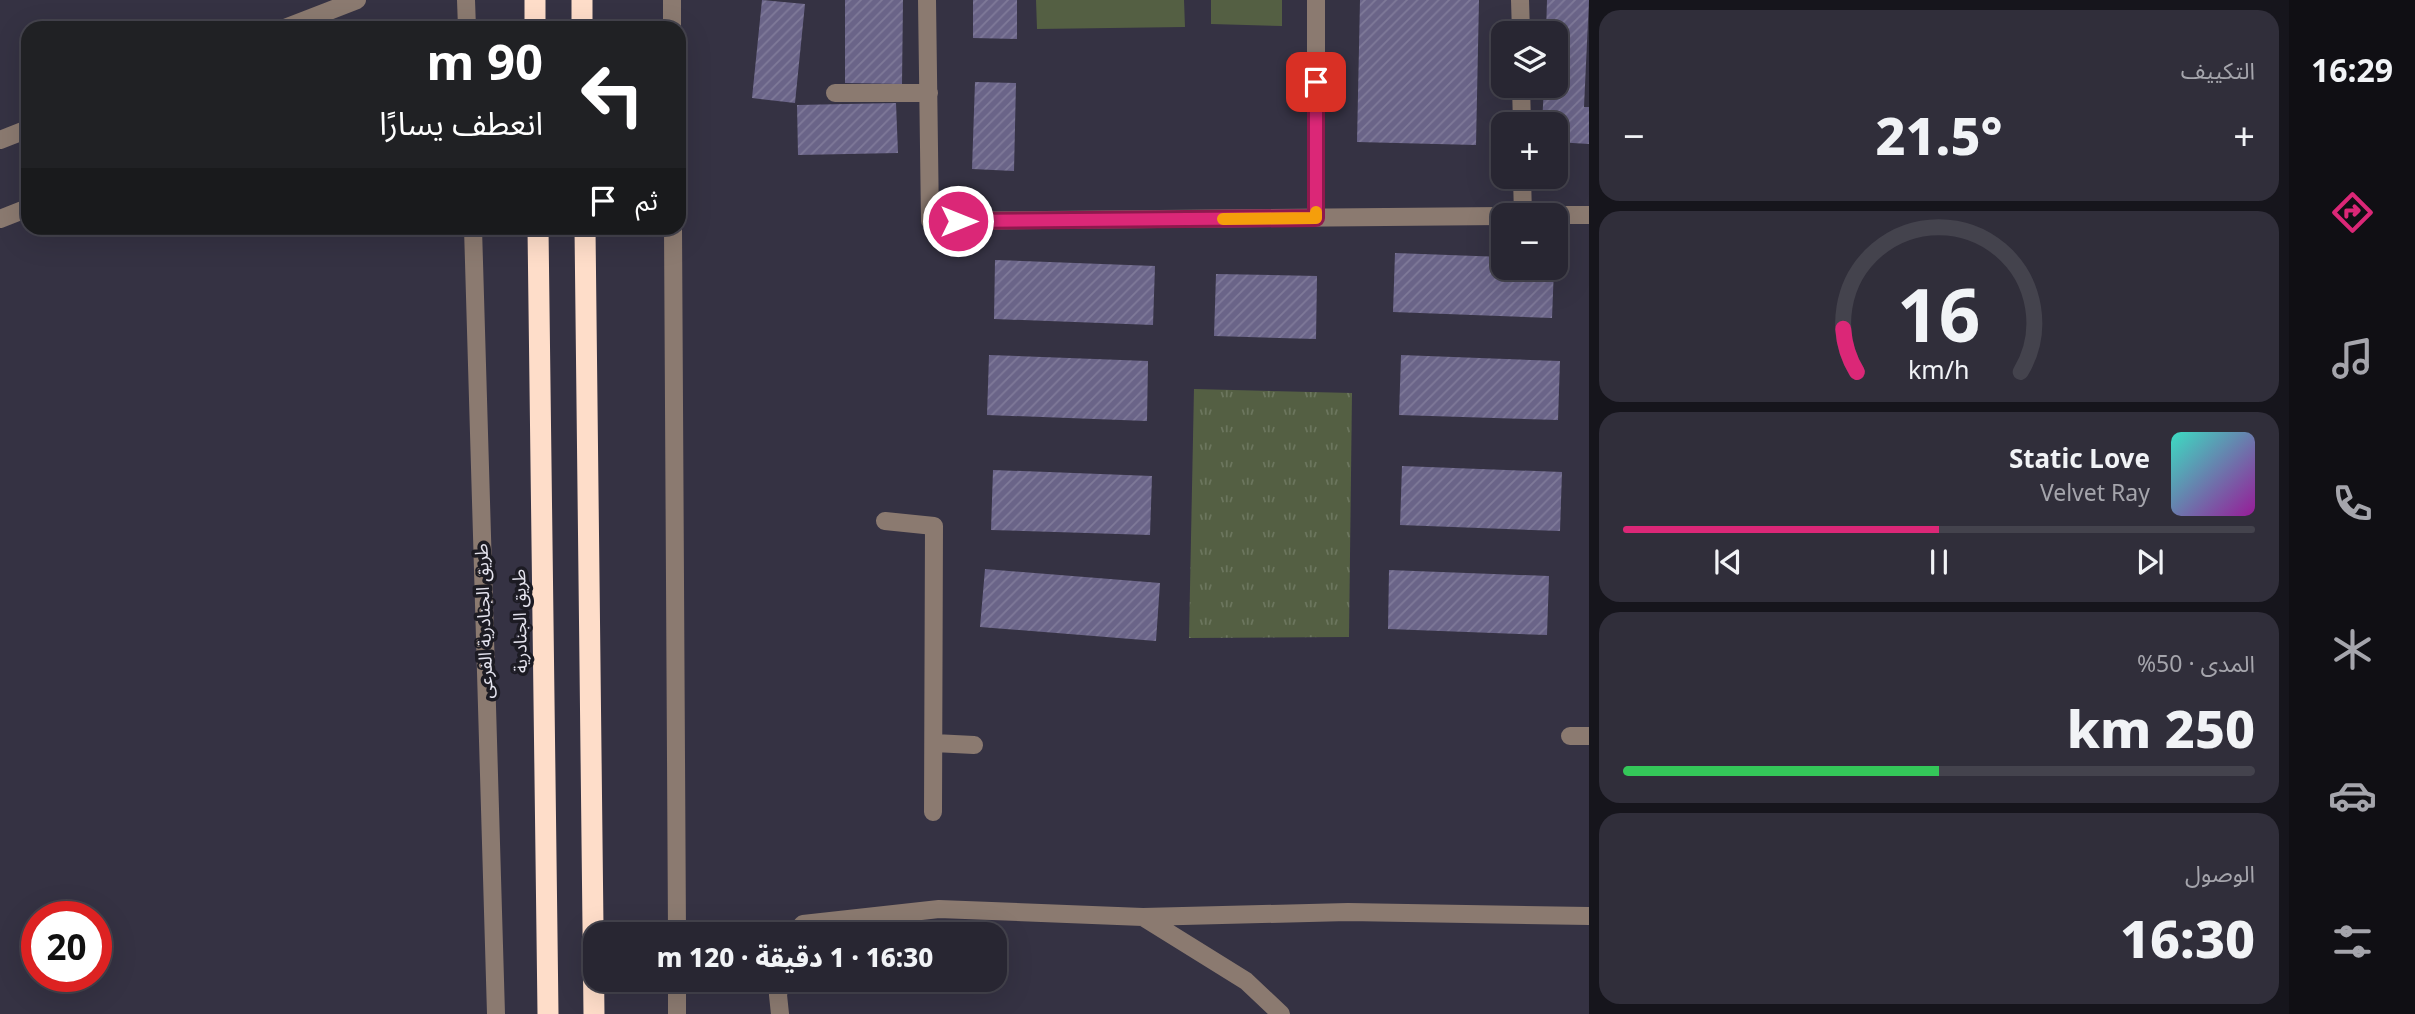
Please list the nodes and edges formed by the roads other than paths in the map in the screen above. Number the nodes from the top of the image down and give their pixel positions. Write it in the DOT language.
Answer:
graph roads {
  1 [pos="357,0"];
  2 [pos="467,0"];
  3 [pos="535,0"];
  4 [pos="582,0"];
  5 [pos="672,0"];
  6 [pos="927,0"];
  7 [pos="1316,0"];
  8 [pos="1520,0"];
  9 [pos="317,7"];
  10 [pos="296,21"];
  11 [pos="467,21"];
  12 [pos="535,21"];
  13 [pos="582,21"];
  14 [pos="672,21"];
  15 [pos="1521,21"];
  16 [pos="835,93"];
  17 [pos="929,93"];
  18 [pos="21,132"];
  19 [pos="0,140"];
  20 [pos="21,211"];
  21 [pos="1568,215"];
  22 [pos="1589,215"];
  23 [pos="1491,216"];
  24 [pos="1316,218"];
  25 [pos="0,219"];
  26 [pos="473,235"];
  27 [pos="538,235"];
  28 [pos="584,235"];
  29 [pos="673,235"];
  30 [pos="885,521"];
  31 [pos="1570,736"];
  32 [pos="1589,736"];
  33 [pos="934,743"];
  34 [pos="974,745"];
  35 [pos="933,812"];
  36 [pos="1589,915"];
  37 [pos="1143,918"];
  38 [pos="592,922"];
  39 [pos="677,922"];
  40 [pos="821,922"];
  41 [pos="593,992"];
  42 [pos="597,992"];
  43 [pos="677,992"];
  44 [pos="779,992"];
  45 [pos="496,1014"];
  46 [pos="546,1014"];
  47 [pos="594,1014"];
  48 [pos="604,1014"];
  49 [pos="677,1014"];
  50 [pos="780,1014"];
  51 [pos="1281,1014"];
  1 -- 9 [label="street"];
  2 -- 11 [label="street"];
  3 -- 12 [label="highway"];
  4 -- 13 [label="highway"];
  5 -- 14 [label="street"];
  6 -- 17 [label="street"];
  7 -- 24 [label="street"];
  8 -- 15 [label="street"];
  9 -- 10 [label="street"];
  16 -- 17 [label="street"];
  17 -- 24 [label="street"];
  18 -- 19 [label="street"];
  20 -- 25 [label="street"];
  21 -- 22 [label="street"];
  23 -- 24 [label="street"];
  26 -- 45 [label="street, طريق الجنادرية الفرعى"];
  27 -- 46 [label="highway, طريق الجنادرية"];
  28 -- 38 [label="highway"];
  29 -- 39 [label="street"];
  30 -- 33 [label="street"];
  31 -- 32 [label="street"];
  33 -- 34 [label="street"];
  33 -- 35 [label="street"];
  36 -- 37 [label="street"];
  37 -- 40 [label="street"];
  37 -- 51 [label="street"];
  41 -- 47 [label="highway"];
  42 -- 48 [label="highway"];
  43 -- 49 [label="street"];
  44 -- 50 [label="street"];
}
